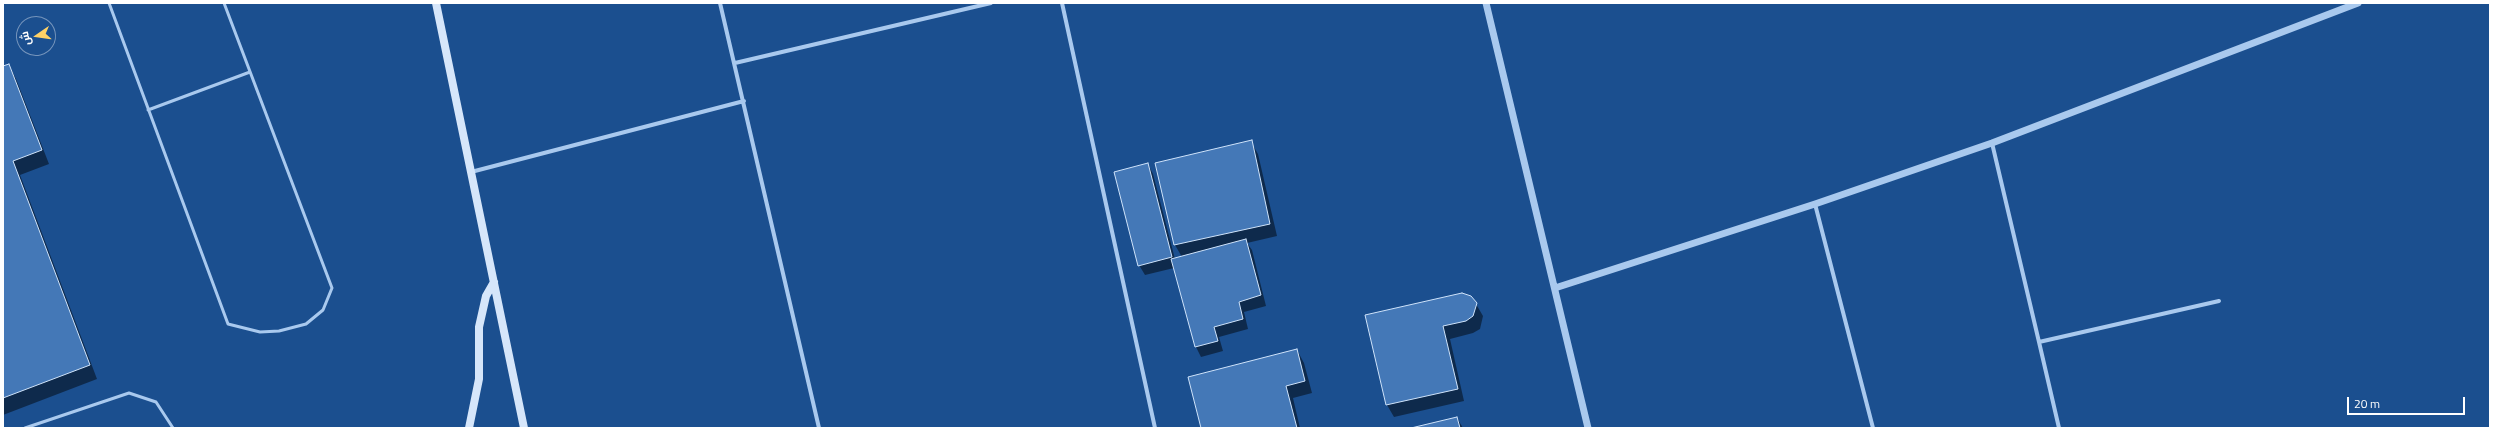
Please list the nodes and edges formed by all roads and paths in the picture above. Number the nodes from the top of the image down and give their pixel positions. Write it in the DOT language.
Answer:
graph roads {
  1 [pos="109,3"];
  2 [pos="224,3"];
  3 [pos="436,3"];
  4 [pos="720,3"];
  5 [pos="990,3"];
  6 [pos="1062,3"];
  7 [pos="1486,3"];
  8 [pos="2358,3"];
  9 [pos="735,63"];
  10 [pos="250,72"];
  11 [pos="744,101"];
  12 [pos="148,110"];
  13 [pos="1992,142"];
  14 [pos="471,172"];
  15 [pos="1815,204"];
  16 [pos="494,282"];
  17 [pos="1555,288"];
  18 [pos="2219,301"];
  19 [pos="2039,342"];
  20 [pos="25,428"];
  21 [pos="173,428"];
  22 [pos="469,428"];
  23 [pos="524,428"];
  24 [pos="819,428"];
  25 [pos="1156,428"];
  26 [pos="1588,428"];
  27 [pos="1873,428"];
  28 [pos="2059,428"];
  1 -- 12 [label="lane"];
  2 -- 10 [label="lane"];
  3 -- 14 [label="main road"];
  4 -- 9 [label="street"];
  5 -- 9 [label="street"];
  6 -- 25 [label="street"];
  7 -- 17 [label="street"];
  8 -- 13 [label="street"];
  9 -- 11 [label="street"];
  10 -- 12 [label="lane"];
  10 -- 12 [label="lane"];
  11 -- 14 [label="street"];
  11 -- 24 [label="street"];
  13 -- 15 [label="street"];
  13 -- 19 [label="street"];
  14 -- 16 [label="main road"];
  15 -- 17 [label="street"];
  15 -- 27 [label="street"];
  16 -- 22 [label="main road"];
  16 -- 23 [label="main road"];
  17 -- 26 [label="street"];
  18 -- 19 [label="street"];
  19 -- 28 [label="street"];
  20 -- 21 [label="lane"];
}
